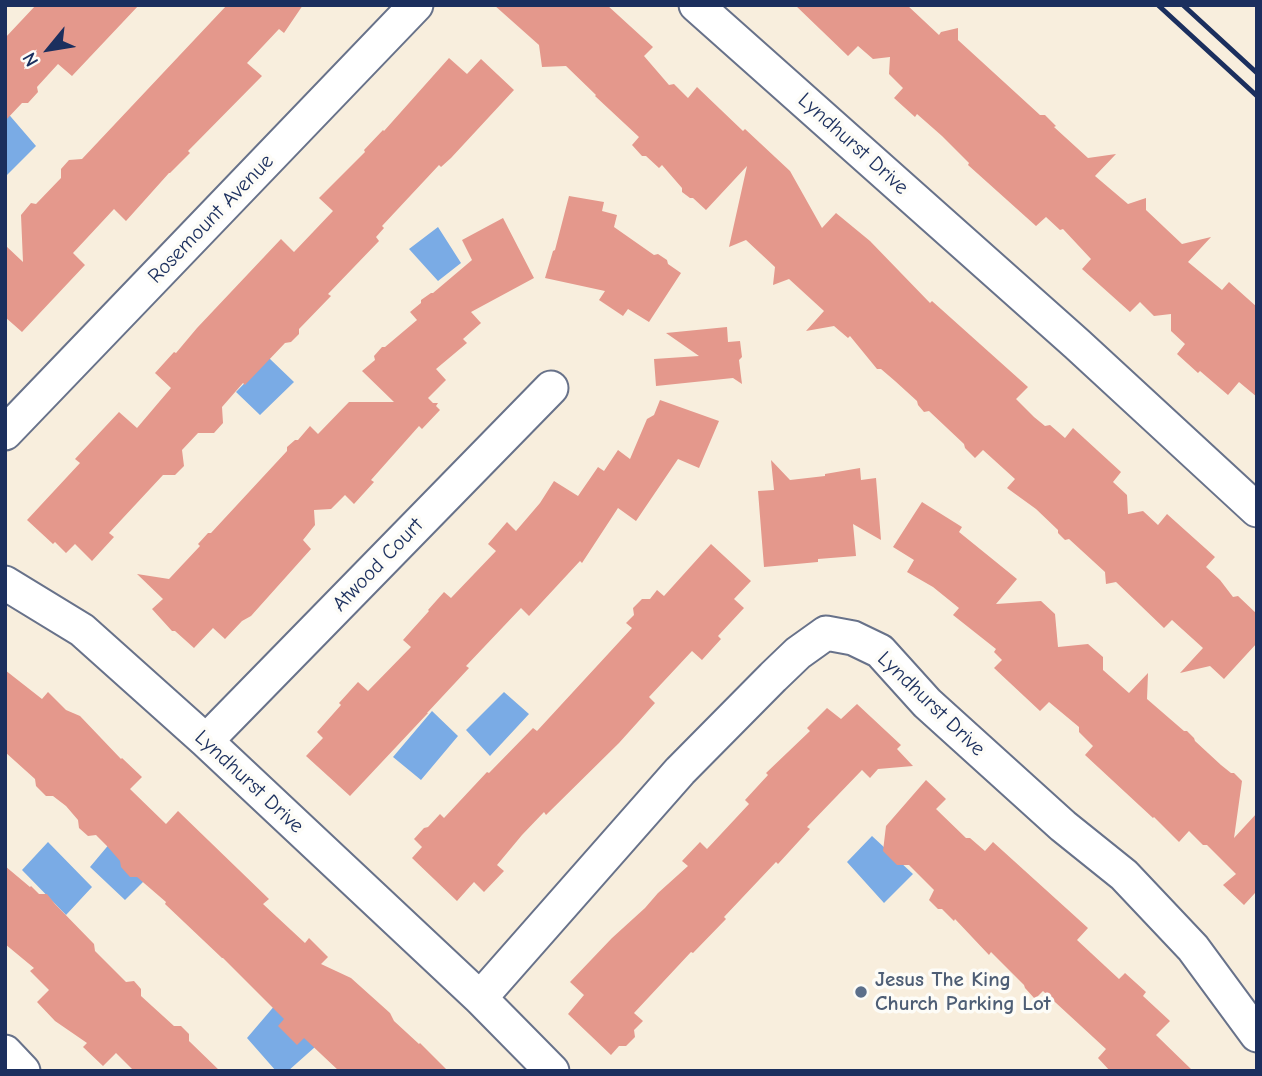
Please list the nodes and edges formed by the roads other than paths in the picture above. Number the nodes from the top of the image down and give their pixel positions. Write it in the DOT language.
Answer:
graph roads {
  1 [pos="416,5"];
  2 [pos="696,5"];
  3 [pos="551,388"];
  4 [pos="5,433"];
  5 [pos="1257,510"];
  6 [pos="5,583"];
  7 [pos="206,741"];
  8 [pos="480,998"];
  9 [pos="1257,1035"];
  10 [pos="5,1052"];
  11 [pos="23,1071"];
  12 [pos="552,1071"];
  1 -- 4 [label="street, Rosemount Avenue"];
  2 -- 5 [label="street, Lyndhurst Drive"];
  3 -- 7 [label="street, Atwood Court"];
  6 -- 7 [label="street, Lyndhurst Drive"];
  7 -- 8 [label="street, Lyndhurst Drive"];
  8 -- 9 [label="street, Lyndhurst Drive"];
  8 -- 12 [label="street, Lyndhurst Drive"];
  10 -- 11 [label="street"];
}
